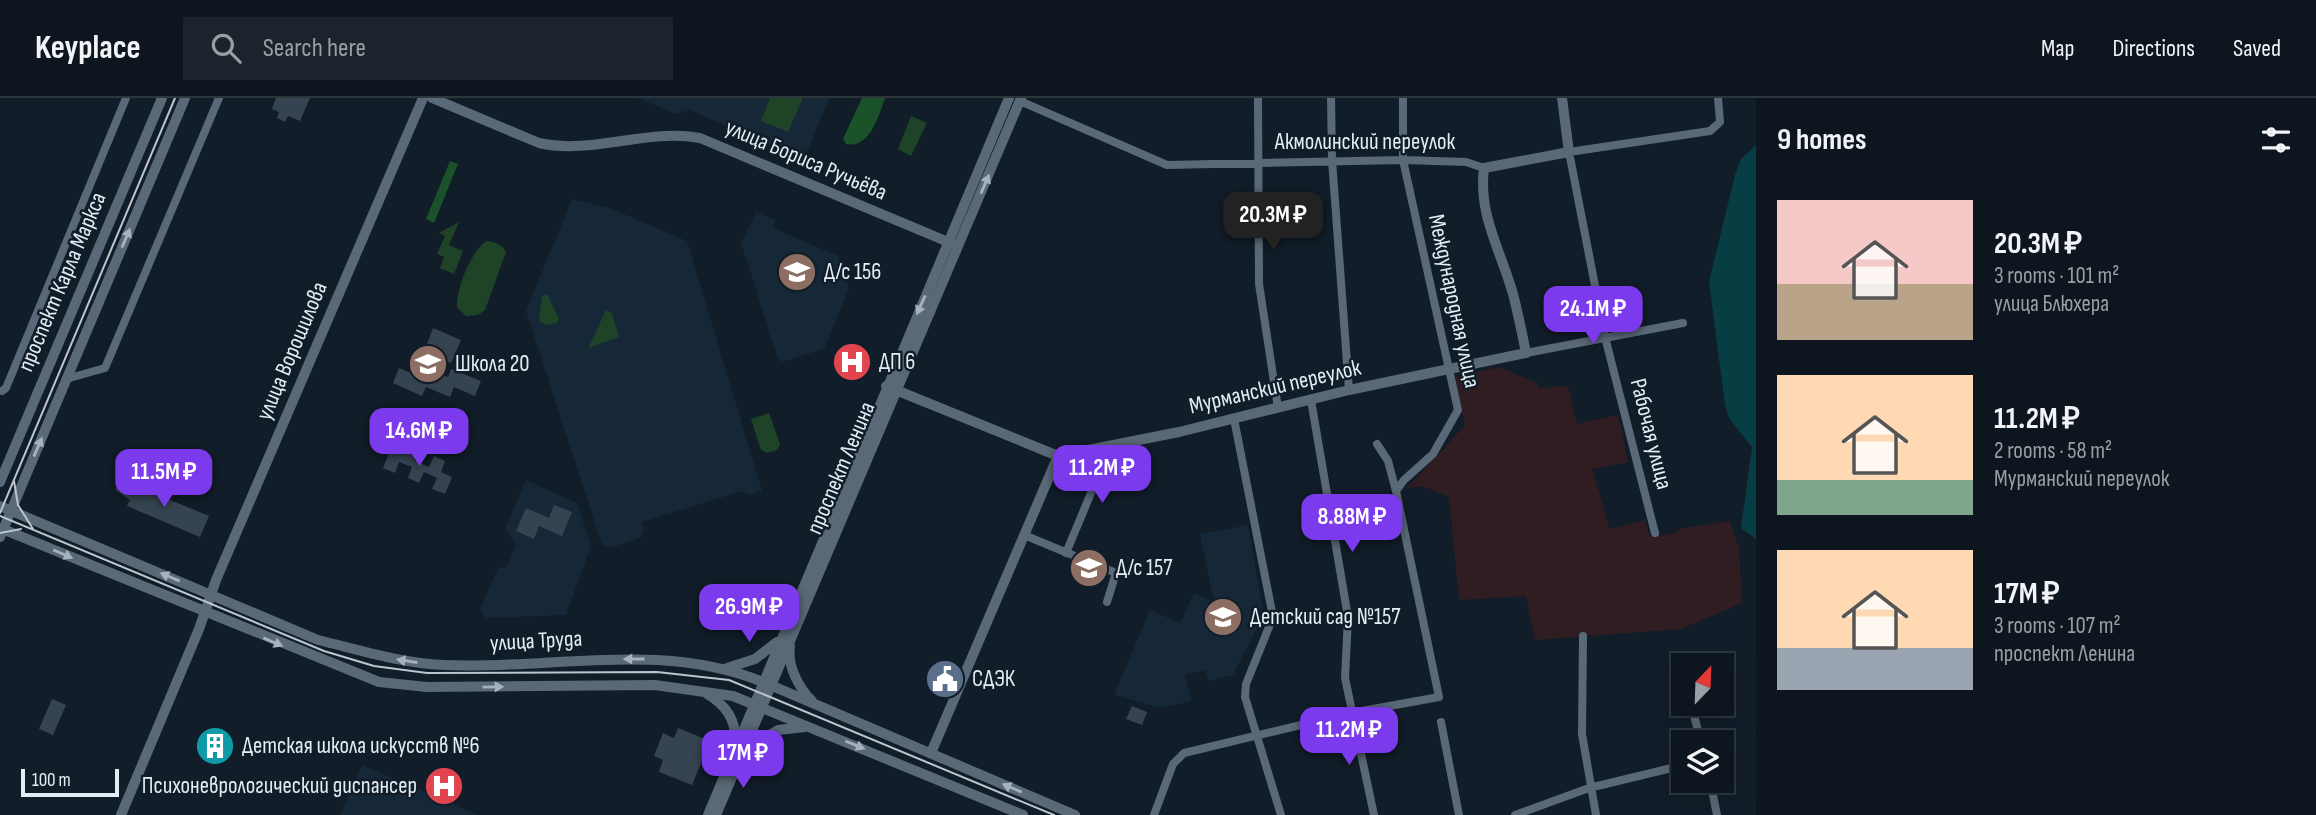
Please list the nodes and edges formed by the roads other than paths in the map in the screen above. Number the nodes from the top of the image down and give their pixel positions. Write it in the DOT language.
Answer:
graph roads {
  1 [pos="126,98"];
  2 [pos="162,98"];
  3 [pos="185,98"];
  4 [pos="219,98"];
  5 [pos="423,98"];
  6 [pos="432,98"];
  7 [pos="1258,98"];
  8 [pos="1331,98"];
  9 [pos="1404,98"];
  10 [pos="1562,98"];
  11 [pos="1718,98"];
  12 [pos="1017,99"];
  13 [pos="1569,152"];
  14 [pos="1332,160"];
  15 [pos="1403,160"];
  16 [pos="1258,164"];
  17 [pos="1483,168"];
  18 [pos="953,244"];
  19 [pos="1683,323"];
  20 [pos="1606,338"];
  21 [pos="1526,353"];
  22 [pos="1449,370"];
  23 [pos="66,379"];
  24 [pos="891,388"];
  25 [pos="1349,390"];
  26 [pos="2,391"];
  27 [pos="1311,400"];
  28 [pos="1278,408"];
  29 [pos="1234,419"];
  30 [pos="1377,444"];
  31 [pos="1111,445"];
  32 [pos="1058,456"];
  33 [pos="0,482"];
  34 [pos="1396,491"];
  35 [pos="5,508"];
  36 [pos="1,531"];
  37 [pos="1655,533"];
  38 [pos="1024,536"];
  39 [pos="1066,553"];
  40 [pos="211,594"];
  41 [pos="1107,602"];
  42 [pos="205,613"];
  43 [pos="788,635"];
  44 [pos="1583,636"];
  45 [pos="723,668"];
  46 [pos="767,684"];
  47 [pos="702,691"];
  48 [pos="816,705"];
  49 [pos="758,706"];
  50 [pos="1351,713"];
  51 [pos="1441,723"];
  52 [pos="814,728"];
  53 [pos="1256,736"];
  54 [pos="738,751"];
  55 [pos="931,753"];
  56 [pos="1671,768"];
  57 [pos="1589,788"];
  58 [pos="1713,793"];
  59 [pos="121,815"];
  60 [pos="708,815"];
  61 [pos="716,815"];
  62 [pos="1023,815"];
  63 [pos="1075,815"];
  64 [pos="1154,815"];
  65 [pos="1281,815"];
  66 [pos="1374,815"];
  67 [pos="1459,815"];
  68 [pos="1515,815"];
  69 [pos="1596,815"];
  70 [pos="1717,815"];
  1 -- 26 [label="street, проспект Карла Маркса"];
  2 -- 33 [label="main road, проспект Карла Маркса"];
  23 -- 3 [label="main road, проспект Карла Маркса, one-way"];
  4 -- 23 [label="street, проспект Карла Маркса"];
  5 -- 40 [label="main road, улица Ворошилова"];
  6 -- 18 [label="main road, улица Бориса Ручьёва"];
  7 -- 16 [label="street"];
  8 -- 14 [label="street"];
  9 -- 15 [label="street, Международная улица"];
  10 -- 13 [label="main road, Рабочая улица"];
  11 -- 13 [label="street, Акмолинский переулок"];
  12 -- 16 [label="street, Акмолинский переулок"];
  12 -- 18 [label="main road, проспект Ленина"];
  13 -- 17 [label="main road, Акмолинский переулок"];
  13 -- 20 [label="street, Рабочая улица"];
  14 -- 15 [label="street, Акмолинский переулок"];
  14 -- 16 [label="street, Акмолинский переулок"];
  14 -- 25 [label="street"];
  15 -- 17 [label="street, Акмолинский переулок"];
  15 -- 22 [label="street, Международная улица"];
  16 -- 28 [label="street"];
  17 -- 21 [label="main road"];
  18 -- 24 [label="main road, проспект Ленина"];
  19 -- 20 [label="street, Мурманский переулок"];
  20 -- 21 [label="street, Мурманский переулок"];
  20 -- 37 [label="street, Рабочая улица"];
  21 -- 22 [label="main road, Мурманский переулок"];
  22 -- 25 [label="main road, Мурманский переулок"];
  22 -- 34 [label="street, Международная улица"];
  35 -- 23 [label="main road, проспект Карла Маркса, one-way"];
  24 -- 32 [label="main road"];
  24 -- 43 [label="main road, проспект Ленина"];
  25 -- 27 [label="main road, Мурманский переулок"];
  27 -- 28 [label="main road, Мурманский переулок"];
  27 -- 50 [label="street"];
  28 -- 29 [label="main road, Мурманский переулок"];
  29 -- 31 [label="main road, Мурманский переулок"];
  29 -- 53 [label="street"];
  30 -- 34 [label="street"];
  31 -- 32 [label="main road, Мурманский переулок"];
  31 -- 39 [label="street"];
  32 -- 38 [label="main road"];
  34 -- 50 [label="street"];
  35 -- 36 [label="main road, проспект Карла Маркса"];
  40 -- 35 [label="main road, улица Труда, one-way"];
  36 -- 42 [label="main road, улица Труда, one-way"];
  38 -- 39 [label="street"];
  38 -- 55 [label="main road"];
  39 -- 41 [label="street"];
  40 -- 42 [label="main road, улица Ворошилова"];
  45 -- 40 [label="main road, улица Труда, one-way"];
  42 -- 47 [label="main road, улица Труда, one-way"];
  42 -- 59 [label="main road, улица Ворошилова"];
  43 -- 45 [label="main road"];
  43 -- 46 [label="main road, проспект Ленина"];
  43 -- 48 [label="main road"];
  44 -- 57 [label="street"];
  45 -- 46 [label="main road, улица Труда"];
  46 -- 48 [label="main road, улица Труда"];
  46 -- 49 [label="main road, проспект Ленина"];
  47 -- 49 [label="main road, улица Труда"];
  47 -- 54 [label="main road"];
  48 -- 55 [label="main road, улица Труда"];
  49 -- 52 [label="main road, улица Труда"];
  49 -- 54 [label="main road, проспект Ленина"];
  50 -- 53 [label="street"];
  50 -- 66 [label="street"];
  51 -- 67 [label="street"];
  52 -- 54 [label="main road"];
  52 -- 62 [label="main road, улица Труда, one-way"];
  53 -- 64 [label="street"];
  53 -- 65 [label="street"];
  54 -- 60 [label="main road, проспект Ленина"];
  54 -- 61 [label="main road, проспект Ленина"];
  63 -- 55 [label="main road, улица Труда, one-way"];
  56 -- 57 [label="street"];
  57 -- 68 [label="street"];
  57 -- 69 [label="street"];
  58 -- 70 [label="street"];
}
